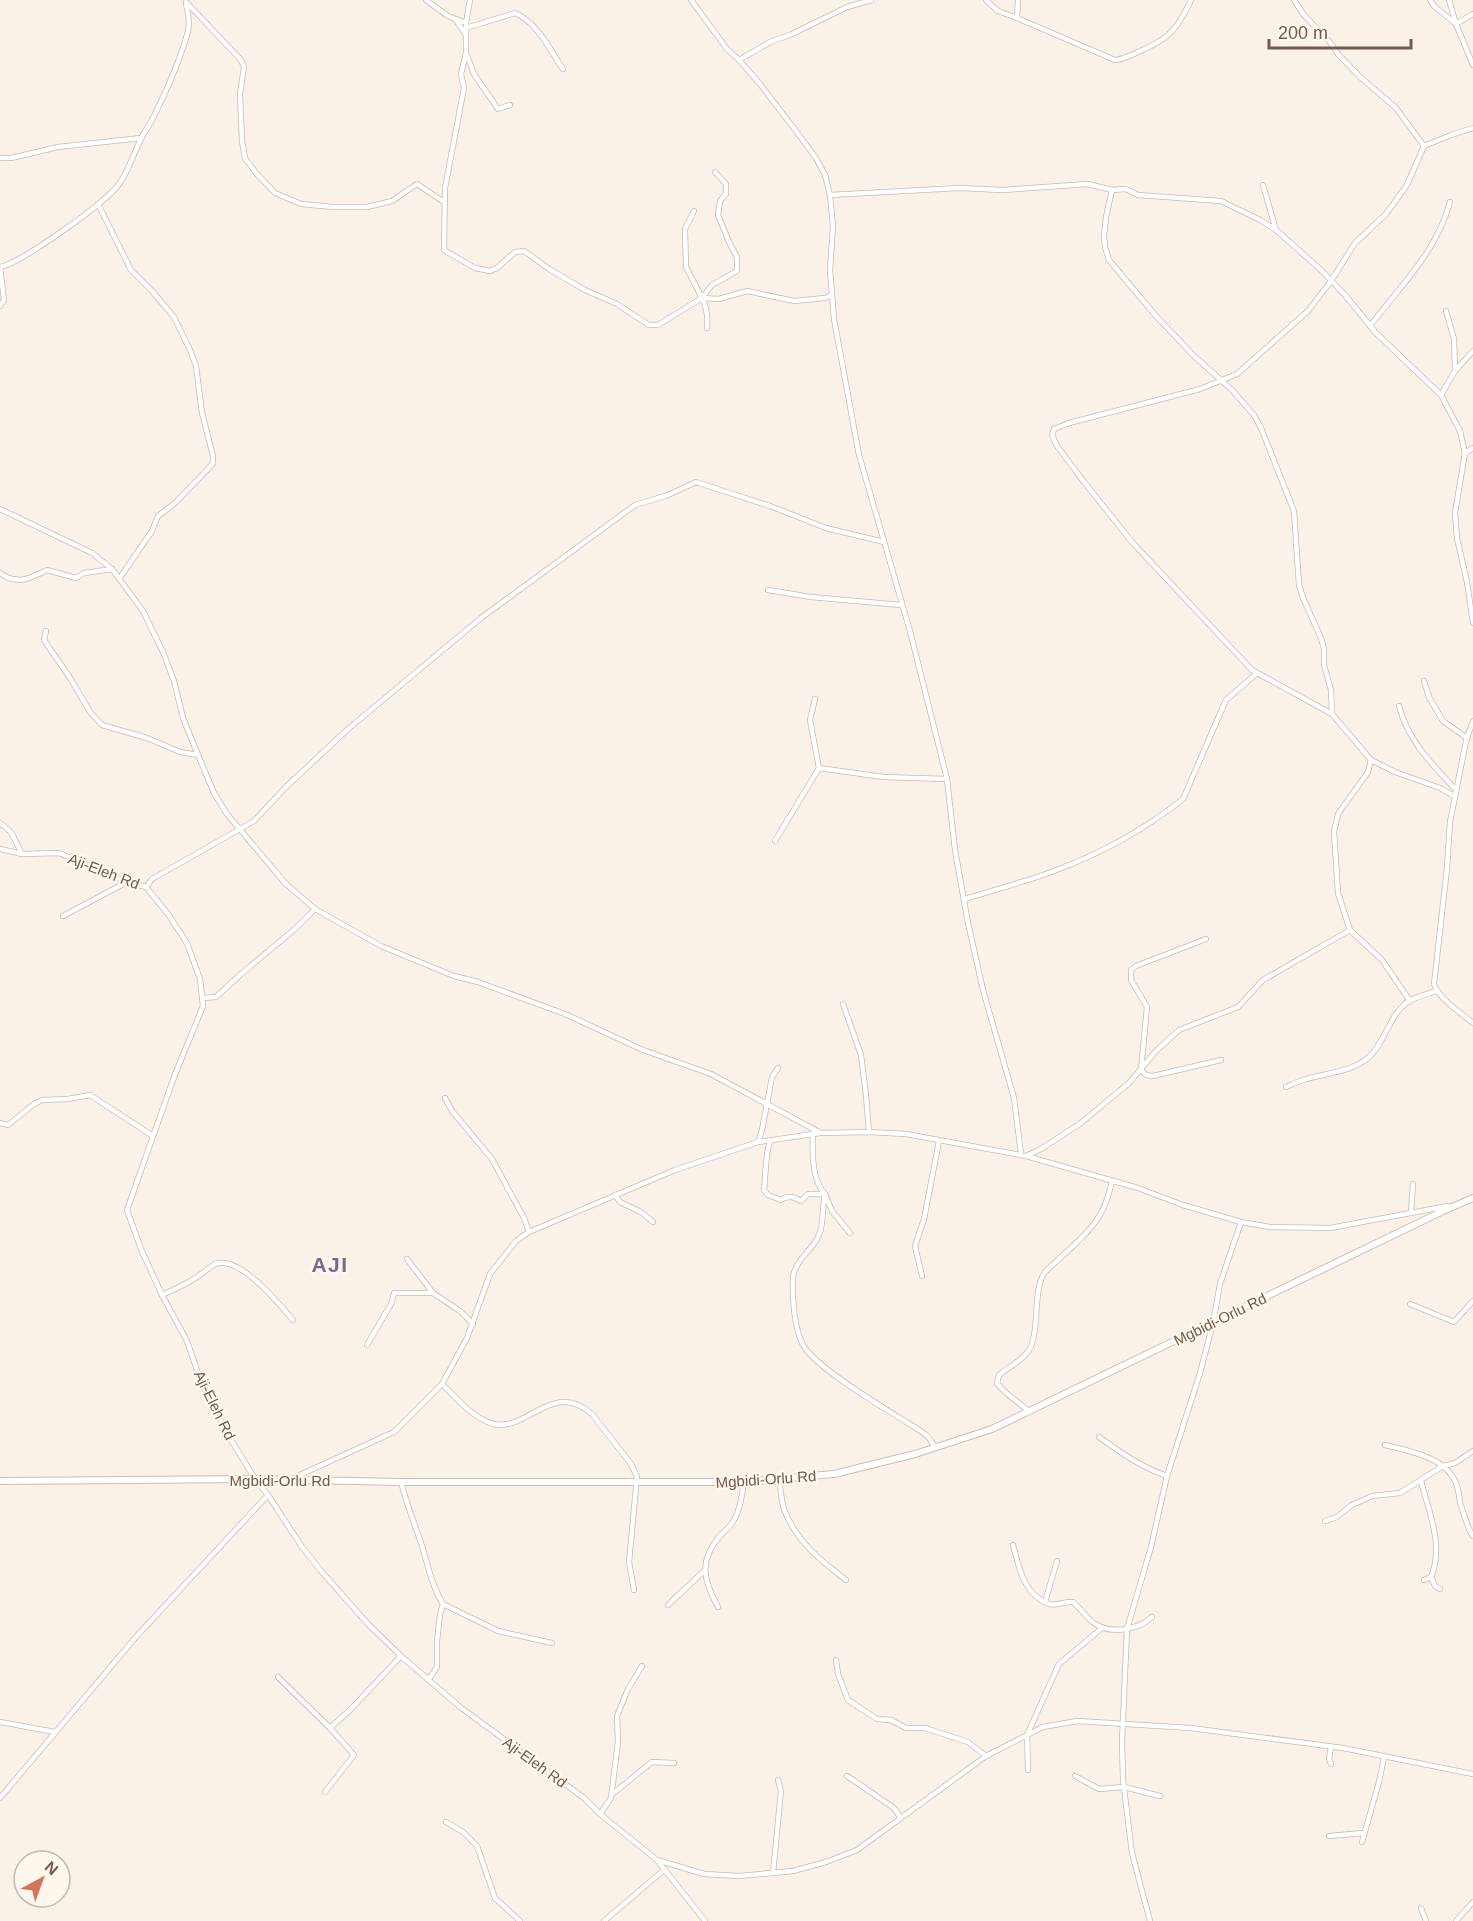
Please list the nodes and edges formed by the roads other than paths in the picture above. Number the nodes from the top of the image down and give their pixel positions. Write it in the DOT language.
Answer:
graph roads {
  1 [pos="426,0"];
  2 [pos="470,0"];
  3 [pos="691,0"];
  4 [pos="872,0"];
  5 [pos="986,0"];
  6 [pos="1018,0"];
  7 [pos="1191,0"];
  8 [pos="1294,0"];
  9 [pos="1430,0"];
  10 [pos="1449,0"];
  11 [pos="186,1"];
  12 [pos="1473,14"];
  13 [pos="1017,18"];
  14 [pos="456,20"];
  15 [pos="1456,24"];
  16 [pos="466,25"];
  17 [pos="467,36"];
  18 [pos="466,53"];
  19 [pos="740,60"];
  20 [pos="1473,65"];
  21 [pos="563,69"];
  22 [pos="510,105"];
  23 [pos="1473,128"];
  24 [pos="141,138"];
  25 [pos="1424,146"];
  26 [pos="0,158"];
  27 [pos="714,172"];
  28 [pos="1263,184"];
  29 [pos="1112,190"];
  30 [pos="830,195"];
  31 [pos="444,202"];
  32 [pos="1450,202"];
  33 [pos="98,204"];
  34 [pos="694,211"];
  35 [pos="1276,230"];
  36 [pos="0,267"];
  37 [pos="1331,281"];
  38 [pos="832,295"];
  39 [pos="702,298"];
  40 [pos="0,306"];
  41 [pos="1446,311"];
  42 [pos="1370,326"];
  43 [pos="707,328"];
  44 [pos="1473,351"];
  45 [pos="1455,371"];
  46 [pos="1222,381"];
  47 [pos="1441,395"];
  48 [pos="1472,449"];
  49 [pos="1465,453"];
  50 [pos="0,509"];
  51 [pos="884,542"];
  52 [pos="112,569"];
  53 [pos="0,573"];
  54 [pos="119,579"];
  55 [pos="768,590"];
  56 [pos="901,605"];
  57 [pos="1473,623"];
  58 [pos="46,631"];
  59 [pos="1256,674"];
  60 [pos="1424,681"];
  61 [pos="814,699"];
  62 [pos="1399,706"];
  63 [pos="1332,714"];
  64 [pos="1473,722"];
  65 [pos="1467,738"];
  66 [pos="198,755"];
  67 [pos="1371,760"];
  68 [pos="819,768"];
  69 [pos="947,779"];
  70 [pos="1456,790"];
  71 [pos="1454,796"];
  72 [pos="0,823"];
  73 [pos="238,829"];
  74 [pos="775,841"];
  75 [pos="0,849"];
  76 [pos="22,854"];
  77 [pos="127,882"];
  78 [pos="146,887"];
  79 [pos="965,899"];
  80 [pos="315,909"];
  81 [pos="63,916"];
  82 [pos="1350,930"];
  83 [pos="1206,939"];
  84 [pos="1437,991"];
  85 [pos="202,998"];
  86 [pos="1410,1001"];
  87 [pos="843,1004"];
  88 [pos="1473,1023"];
  89 [pos="1221,1060"];
  90 [pos="778,1068"];
  91 [pos="1141,1070"];
  92 [pos="1286,1087"];
  93 [pos="445,1098"];
  94 [pos="768,1105"];
  95 [pos="0,1123"];
  96 [pos="868,1132"];
  97 [pos="813,1133"];
  98 [pos="820,1133"];
  99 [pos="153,1136"];
  100 [pos="770,1141"];
  101 [pos="939,1141"];
  102 [pos="758,1142"];
  103 [pos="1023,1155"];
  104 [pos="1112,1182"];
  105 [pos="1413,1184"];
  106 [pos="825,1194"];
  107 [pos="615,1195"];
  108 [pos="1473,1198"];
  109 [pos="1457,1205"];
  110 [pos="1411,1212"];
  111 [pos="653,1222"];
  112 [pos="1241,1222"];
  113 [pos="529,1232"];
  114 [pos="850,1233"];
  115 [pos="407,1258"];
  116 [pos="922,1276"];
  117 [pos="434,1293"];
  118 [pos="162,1295"];
  119 [pos="1473,1301"];
  120 [pos="1410,1304"];
  121 [pos="293,1320"];
  122 [pos="1213,1323"];
  123 [pos="472,1324"];
  124 [pos="367,1345"];
  125 [pos="442,1384"];
  126 [pos="1029,1412"];
  127 [pos="1099,1437"];
  128 [pos="1385,1445"];
  129 [pos="934,1448"];
  130 [pos="1473,1451"];
  131 [pos="1443,1466"];
  132 [pos="1167,1476"];
  133 [pos="255,1479"];
  134 [pos="291,1479"];
  135 [pos="779,1480"];
  136 [pos="0,1481"];
  137 [pos="1421,1481"];
  138 [pos="401,1482"];
  139 [pos="744,1482"];
  140 [pos="637,1483"];
  141 [pos="268,1495"];
  142 [pos="1325,1521"];
  143 [pos="1473,1536"];
  144 [pos="1013,1545"];
  145 [pos="1057,1561"];
  146 [pos="704,1571"];
  147 [pos="1431,1576"];
  148 [pos="846,1580"];
  149 [pos="1424,1580"];
  150 [pos="1440,1589"];
  151 [pos="634,1590"];
  152 [pos="1046,1602"];
  153 [pos="443,1604"];
  154 [pos="668,1605"];
  155 [pos="718,1607"];
  156 [pos="1152,1617"];
  157 [pos="1102,1628"];
  158 [pos="1127,1629"];
  159 [pos="552,1643"];
  160 [pos="401,1656"];
  161 [pos="836,1660"];
  162 [pos="642,1666"];
  163 [pos="278,1677"];
  164 [pos="428,1680"];
  165 [pos="1,1723"];
  166 [pos="1124,1724"];
  167 [pos="330,1728"];
  168 [pos="55,1732"];
  169 [pos="1027,1735"];
  170 [pos="1331,1747"];
  171 [pos="987,1756"];
  172 [pos="1384,1756"];
  173 [pos="674,1762"];
  174 [pos="1331,1764"];
  175 [pos="1028,1770"];
  176 [pos="1473,1774"];
  177 [pos="847,1776"];
  178 [pos="1075,1776"];
  179 [pos="778,1780"];
  180 [pos="1124,1787"];
  181 [pos="325,1792"];
  182 [pos="611,1795"];
  183 [pos="1160,1796"];
  184 [pos="0,1798"];
  185 [pos="600,1814"];
  186 [pos="900,1817"];
  187 [pos="446,1822"];
  188 [pos="1363,1833"];
  189 [pos="1329,1836"];
  190 [pos="1362,1842"];
  191 [pos="657,1860"];
  192 [pos="664,1870"];
  193 [pos="773,1873"];
  194 [pos="1473,1902"];
  195 [pos="1421,1908"];
  196 [pos="520,1921"];
  197 [pos="604,1921"];
  198 [pos="705,1921"];
  199 [pos="1150,1921"];
  200 [pos="1426,1921"];
  201 [pos="1456,1921"];
  1 -- 14 [label="street"];
  2 -- 16 [label="street"];
  3 -- 19 [label="street"];
  4 -- 19 [label="street"];
  5 -- 13 [label="street"];
  6 -- 13 [label="street"];
  7 -- 13 [label="street"];
  8 -- 25 [label="street"];
  9 -- 15 [label="street"];
  10 -- 15 [label="street"];
  11 -- 24 [label="street"];
  11 -- 31 [label="street"];
  12 -- 15 [label="street"];
  14 -- 16 [label="street"];
  14 -- 17 [label="street"];
  15 -- 20 [label="street"];
  16 -- 17 [label="street"];
  16 -- 21 [label="street"];
  17 -- 18 [label="street"];
  18 -- 22 [label="street"];
  18 -- 31 [label="street"];
  19 -- 30 [label="street"];
  23 -- 25 [label="street"];
  24 -- 26 [label="street"];
  24 -- 33 [label="street"];
  25 -- 37 [label="street"];
  27 -- 39 [label="street"];
  28 -- 35 [label="street"];
  29 -- 30 [label="street"];
  29 -- 35 [label="street"];
  29 -- 46 [label="street"];
  30 -- 38 [label="street"];
  31 -- 39 [label="street"];
  32 -- 42 [label="street"];
  33 -- 36 [label="street"];
  33 -- 54 [label="street"];
  34 -- 39 [label="street"];
  35 -- 37 [label="street"];
  36 -- 40 [label="street"];
  37 -- 42 [label="street"];
  37 -- 46 [label="street"];
  38 -- 39 [label="street"];
  38 -- 51 [label="street"];
  39 -- 43 [label="street"];
  41 -- 45 [label="street"];
  42 -- 47 [label="street"];
  44 -- 45 [label="street"];
  45 -- 47 [label="street"];
  46 -- 59 [label="street"];
  46 -- 63 [label="street"];
  47 -- 49 [label="street"];
  48 -- 49 [label="street"];
  49 -- 57 [label="street"];
  50 -- 52 [label="street"];
  51 -- 56 [label="street"];
  51 -- 73 [label="street"];
  52 -- 53 [label="street"];
  52 -- 54 [label="street"];
  54 -- 66 [label="street"];
  55 -- 56 [label="street"];
  56 -- 69 [label="street"];
  58 -- 66 [label="street"];
  59 -- 63 [label="street"];
  59 -- 79 [label="street"];
  60 -- 65 [label="street"];
  61 -- 68 [label="street"];
  62 -- 70 [label="street"];
  63 -- 67 [label="street"];
  64 -- 65 [label="street"];
  65 -- 70 [label="street"];
  66 -- 73 [label="street"];
  67 -- 71 [label="street"];
  67 -- 82 [label="street"];
  68 -- 69 [label="street"];
  68 -- 74 [label="street"];
  69 -- 79 [label="street"];
  70 -- 71 [label="street"];
  71 -- 84 [label="street"];
  72 -- 76 [label="street"];
  73 -- 78 [label="street"];
  73 -- 80 [label="street"];
  75 -- 76 [label="street, Aji-Eleh Rd"];
  76 -- 77 [label="street, Aji-Eleh Rd"];
  77 -- 78 [label="street, Aji-Eleh Rd"];
  77 -- 81 [label="street"];
  78 -- 85 [label="street, Aji-Eleh Rd"];
  79 -- 103 [label="street"];
  80 -- 85 [label="street"];
  80 -- 94 [label="street"];
  82 -- 86 [label="street"];
  82 -- 91 [label="street"];
  83 -- 91 [label="street"];
  84 -- 86 [label="street"];
  84 -- 88 [label="street"];
  85 -- 99 [label="street, Aji-Eleh Rd"];
  86 -- 92 [label="street"];
  87 -- 96 [label="street"];
  89 -- 91 [label="street"];
  90 -- 94 [label="street"];
  91 -- 103 [label="street"];
  93 -- 113 [label="street"];
  94 -- 98 [label="street"];
  94 -- 102 [label="street"];
  95 -- 99 [label="street"];
  96 -- 98 [label="street"];
  96 -- 101 [label="street"];
  97 -- 98 [label="street"];
  97 -- 100 [label="street"];
  97 -- 106 [label="street"];
  99 -- 118 [label="street, Aji-Eleh Rd"];
  100 -- 102 [label="street"];
  100 -- 106 [label="street"];
  101 -- 103 [label="street"];
  101 -- 116 [label="street"];
  102 -- 107 [label="street"];
  103 -- 104 [label="street"];
  104 -- 112 [label="street"];
  104 -- 126 [label="street"];
  105 -- 110 [label="street"];
  106 -- 114 [label="street"];
  106 -- 129 [label="street"];
  107 -- 111 [label="street"];
  107 -- 113 [label="street"];
  108 -- 109 [label="main road, Mgbidi-Orlu Rd"];
  109 -- 110 [label="street"];
  109 -- 122 [label="main road, Mgbidi-Orlu Rd"];
  110 -- 112 [label="street"];
  112 -- 122 [label="street"];
  113 -- 123 [label="street"];
  115 -- 117 [label="street"];
  117 -- 123 [label="street"];
  117 -- 124 [label="street"];
  118 -- 121 [label="street"];
  118 -- 133 [label="street, Aji-Eleh Rd"];
  119 -- 120 [label="street"];
  122 -- 126 [label="main road, Mgbidi-Orlu Rd"];
  122 -- 132 [label="street"];
  123 -- 125 [label="street"];
  125 -- 134 [label="street"];
  125 -- 140 [label="street"];
  126 -- 129 [label="main road, Mgbidi-Orlu Rd"];
  127 -- 132 [label="street"];
  128 -- 131 [label="street"];
  129 -- 135 [label="main road, Mgbidi-Orlu Rd"];
  130 -- 131 [label="street"];
  131 -- 137 [label="street"];
  131 -- 143 [label="street"];
  132 -- 158 [label="street"];
  133 -- 134 [label="main road, Mgbidi-Orlu Rd"];
  133 -- 136 [label="main road, Mgbidi-Orlu Rd"];
  133 -- 141 [label="street, Aji-Eleh Rd"];
  134 -- 138 [label="main road, Mgbidi-Orlu Rd"];
  135 -- 139 [label="main road, Mgbidi-Orlu Rd"];
  135 -- 148 [label="street"];
  137 -- 142 [label="street"];
  137 -- 147 [label="street"];
  138 -- 140 [label="main road, Mgbidi-Orlu Rd"];
  138 -- 153 [label="street"];
  139 -- 140 [label="main road, Mgbidi-Orlu Rd"];
  139 -- 146 [label="street"];
  140 -- 151 [label="street"];
  141 -- 160 [label="street, Aji-Eleh Rd"];
  141 -- 168 [label="street"];
  144 -- 152 [label="street"];
  145 -- 152 [label="street"];
  146 -- 154 [label="street"];
  146 -- 155 [label="street"];
  147 -- 149 [label="street"];
  147 -- 150 [label="street"];
  152 -- 157 [label="street"];
  153 -- 159 [label="street"];
  153 -- 164 [label="street"];
  156 -- 158 [label="street"];
  157 -- 158 [label="street"];
  157 -- 169 [label="street"];
  158 -- 166 [label="street"];
  160 -- 164 [label="street, Aji-Eleh Rd"];
  160 -- 167 [label="street"];
  161 -- 171 [label="street"];
  162 -- 182 [label="street"];
  163 -- 167 [label="street"];
  164 -- 185 [label="street, Aji-Eleh Rd"];
  165 -- 168 [label="street"];
  166 -- 169 [label="street"];
  166 -- 170 [label="street"];
  166 -- 180 [label="street"];
  167 -- 181 [label="street"];
  168 -- 184 [label="street"];
  169 -- 171 [label="street"];
  169 -- 175 [label="street"];
  170 -- 172 [label="street"];
  170 -- 174 [label="street"];
  171 -- 186 [label="street"];
  172 -- 176 [label="street"];
  172 -- 188 [label="street"];
  173 -- 182 [label="street"];
  177 -- 186 [label="street"];
  178 -- 180 [label="street"];
  179 -- 193 [label="street"];
  180 -- 183 [label="street"];
  180 -- 199 [label="street"];
  182 -- 185 [label="street"];
  185 -- 191 [label="street, Aji-Eleh Rd"];
  186 -- 193 [label="street"];
  187 -- 196 [label="street"];
  188 -- 189 [label="street"];
  188 -- 190 [label="street"];
  191 -- 192 [label="street, Aji-Eleh Rd"];
  191 -- 193 [label="street"];
  192 -- 197 [label="street"];
  192 -- 198 [label="street, Aji-Eleh Rd"];
  194 -- 201 [label="street"];
  195 -- 200 [label="street"];
}
